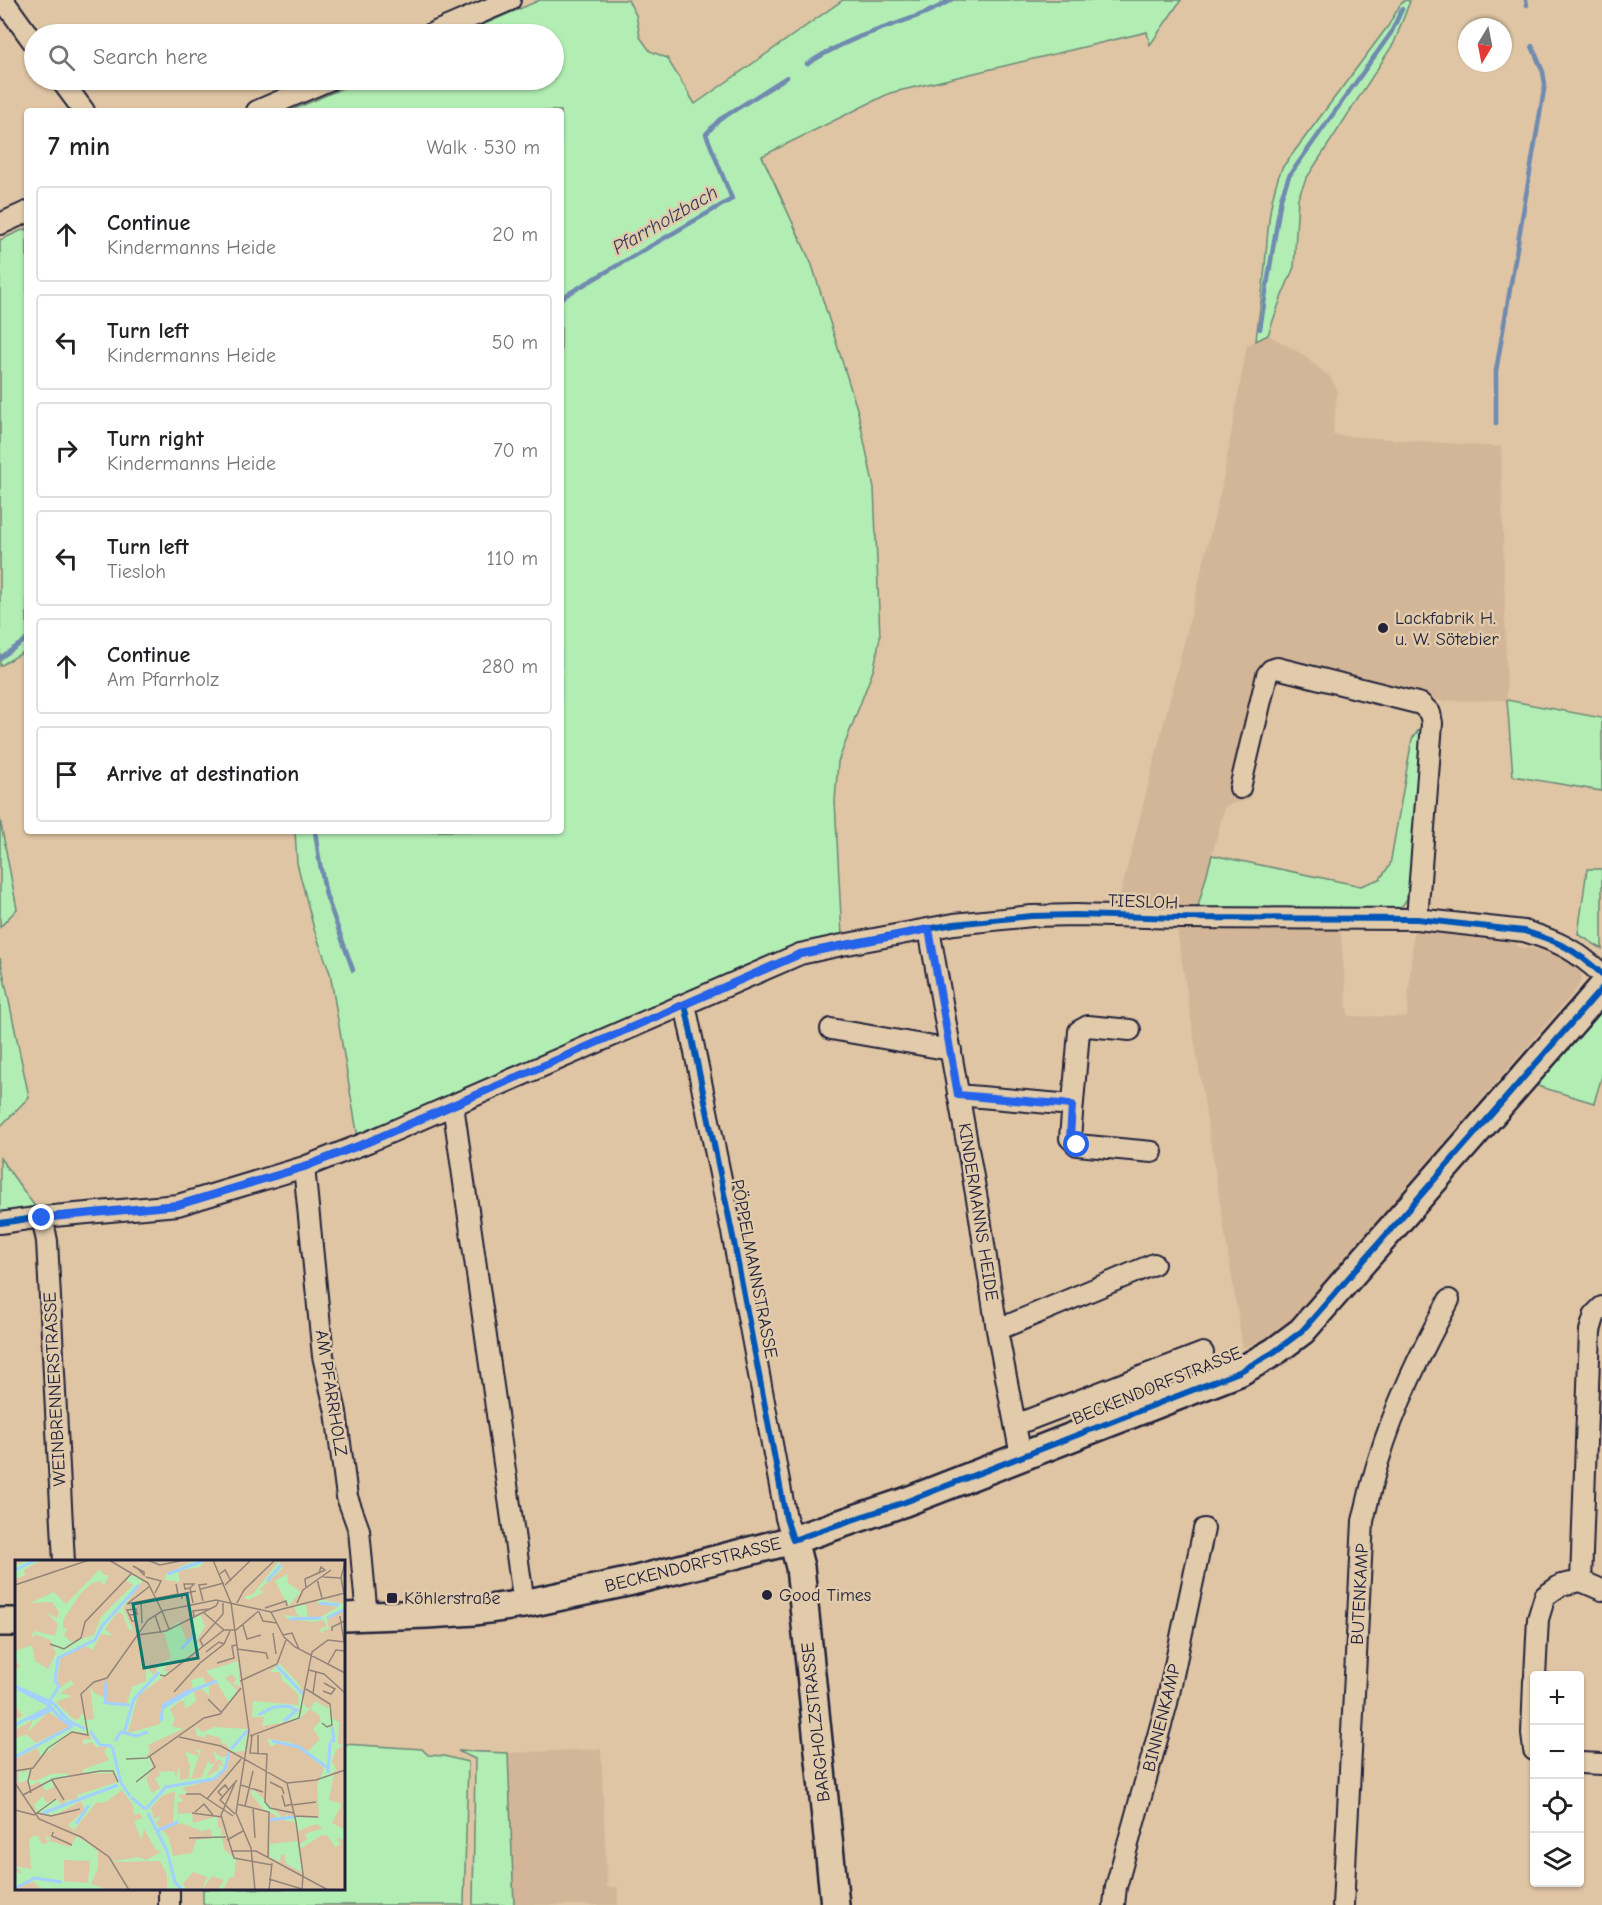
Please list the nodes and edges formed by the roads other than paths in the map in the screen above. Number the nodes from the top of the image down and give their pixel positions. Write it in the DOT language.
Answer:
graph roads {
  1 [pos="3,0"];
  2 [pos="510,0"];
  3 [pos="454,24"];
  4 [pos="24,29"];
  5 [pos="68,90"];
  6 [pos="306,90"];
  7 [pos="82,108"];
  8 [pos="264,108"];
  9 [pos="24,213"];
  10 [pos="0,224"];
  11 [pos="1240,788"];
  12 [pos="1417,919"];
  13 [pos="929,929"];
  14 [pos="1602,974"];
  15 [pos="1602,988"];
  16 [pos="685,1004"];
  17 [pos="831,1029"];
  18 [pos="1130,1030"];
  19 [pos="951,1050"];
  20 [pos="958,1095"];
  21 [pos="453,1104"];
  22 [pos="1072,1105"];
  23 [pos="1152,1152"];
  24 [pos="304,1167"];
  25 [pos="42,1218"];
  26 [pos="0,1223"];
  27 [pos="1154,1264"];
  28 [pos="1449,1300"];
  29 [pos="1602,1307"];
  30 [pos="997,1330"];
  31 [pos="1203,1353"];
  32 [pos="1595,1398"];
  33 [pos="1015,1425"];
  34 [pos="1021,1456"];
  35 [pos="1204,1529"];
  36 [pos="793,1540"];
  37 [pos="64,1560"];
  38 [pos="1581,1581"];
  39 [pos="1602,1590"];
  40 [pos="524,1604"];
  41 [pos="355,1617"];
  42 [pos="1535,1671"];
  43 [pos="1584,1763"];
  44 [pos="1602,1764"];
  45 [pos="835,1905"];
  46 [pos="1114,1905"];
  47 [pos="1343,1905"];
  1 -- 4 [label="street"];
  2 -- 3 [label="street"];
  5 -- 7 [label="street"];
  6 -- 8 [label="street"];
  9 -- 10 [label="street"];
  11 -- 12 [label="street"];
  12 -- 13 [label="street, TIESLOH"];
  12 -- 14 [label="street, TIESLOH"];
  13 -- 16 [label="street, TIESLOH"];
  13 -- 19 [label="street, KINDERMANNS HEIDE"];
  15 -- 34 [label="street, BECKENDORFSTRASSE"];
  16 -- 21 [label="street"];
  16 -- 36 [label="street, PÖPPELMANNSTRASSE"];
  17 -- 19 [label="street"];
  18 -- 22 [label="street"];
  19 -- 20 [label="street, KINDERMANNS HEIDE"];
  20 -- 22 [label="street, KINDERMANNS HEIDE"];
  20 -- 30 [label="street, KINDERMANNS HEIDE"];
  21 -- 24 [label="street"];
  21 -- 40 [label="street"];
  22 -- 23 [label="street"];
  24 -- 25 [label="street"];
  24 -- 41 [label="street, AM PFARRHOLZ"];
  25 -- 26 [label="street"];
  25 -- 37 [label="street, WEINBRENNERSTRASSE"];
  27 -- 30 [label="street, KINDERMANNS HEIDE"];
  28 -- 47 [label="street, BUTENKAMP"];
  29 -- 32 [label="street"];
  30 -- 33 [label="street, KINDERMANNS HEIDE"];
  31 -- 33 [label="street"];
  32 -- 38 [label="street"];
  33 -- 34 [label="street, KINDERMANNS HEIDE"];
  34 -- 36 [label="street, BECKENDORFSTRASSE"];
  35 -- 46 [label="street, BINNENKAMP"];
  36 -- 40 [label="street, BECKENDORFSTRASSE"];
  36 -- 45 [label="street, BARGHOLZSTRASSE"];
  38 -- 39 [label="street"];
  38 -- 42 [label="street"];
  40 -- 41 [label="street, BECKENDORFSTRASSE"];
  43 -- 44 [label="street"];
}
